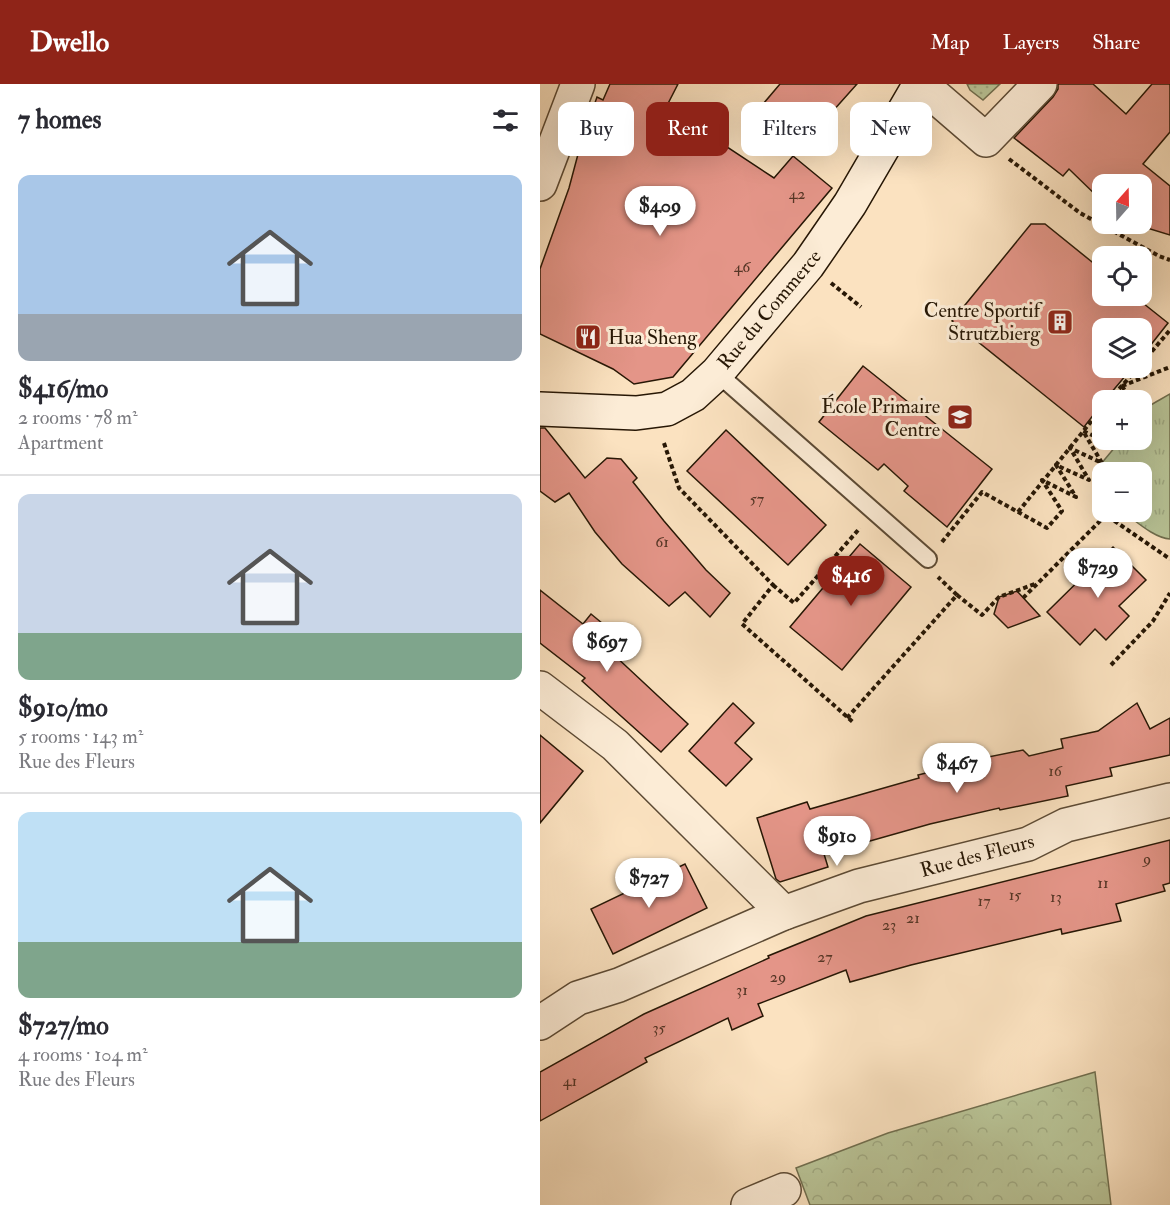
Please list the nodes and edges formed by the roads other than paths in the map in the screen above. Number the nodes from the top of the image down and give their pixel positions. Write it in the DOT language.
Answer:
graph roads {
  1 [pos="578,84"];
  2 [pos="920,84"];
  3 [pos="1040,84"];
  4 [pos="540,184"];
  5 [pos="717,373"];
  6 [pos="540,409"];
  7 [pos="928,559"];
  8 [pos="540,687"];
  9 [pos="1170,800"];
  10 [pos="784,913"];
  11 [pos="540,1023"];
  12 [pos="784,1190"];
  13 [pos="748,1205"];
  1 -- 4 [label="street"];
  2 -- 3 [label="street"];
  2 -- 5 [label="street, Rue du Commerce"];
  5 -- 6 [label="street, Rue du Commerce"];
  5 -- 7 [label="lane"];
  8 -- 10 [label="street"];
  9 -- 10 [label="street, Rue des Fleurs"];
  10 -- 11 [label="street, Rue des Fleurs"];
  12 -- 13 [label="street"];
}
